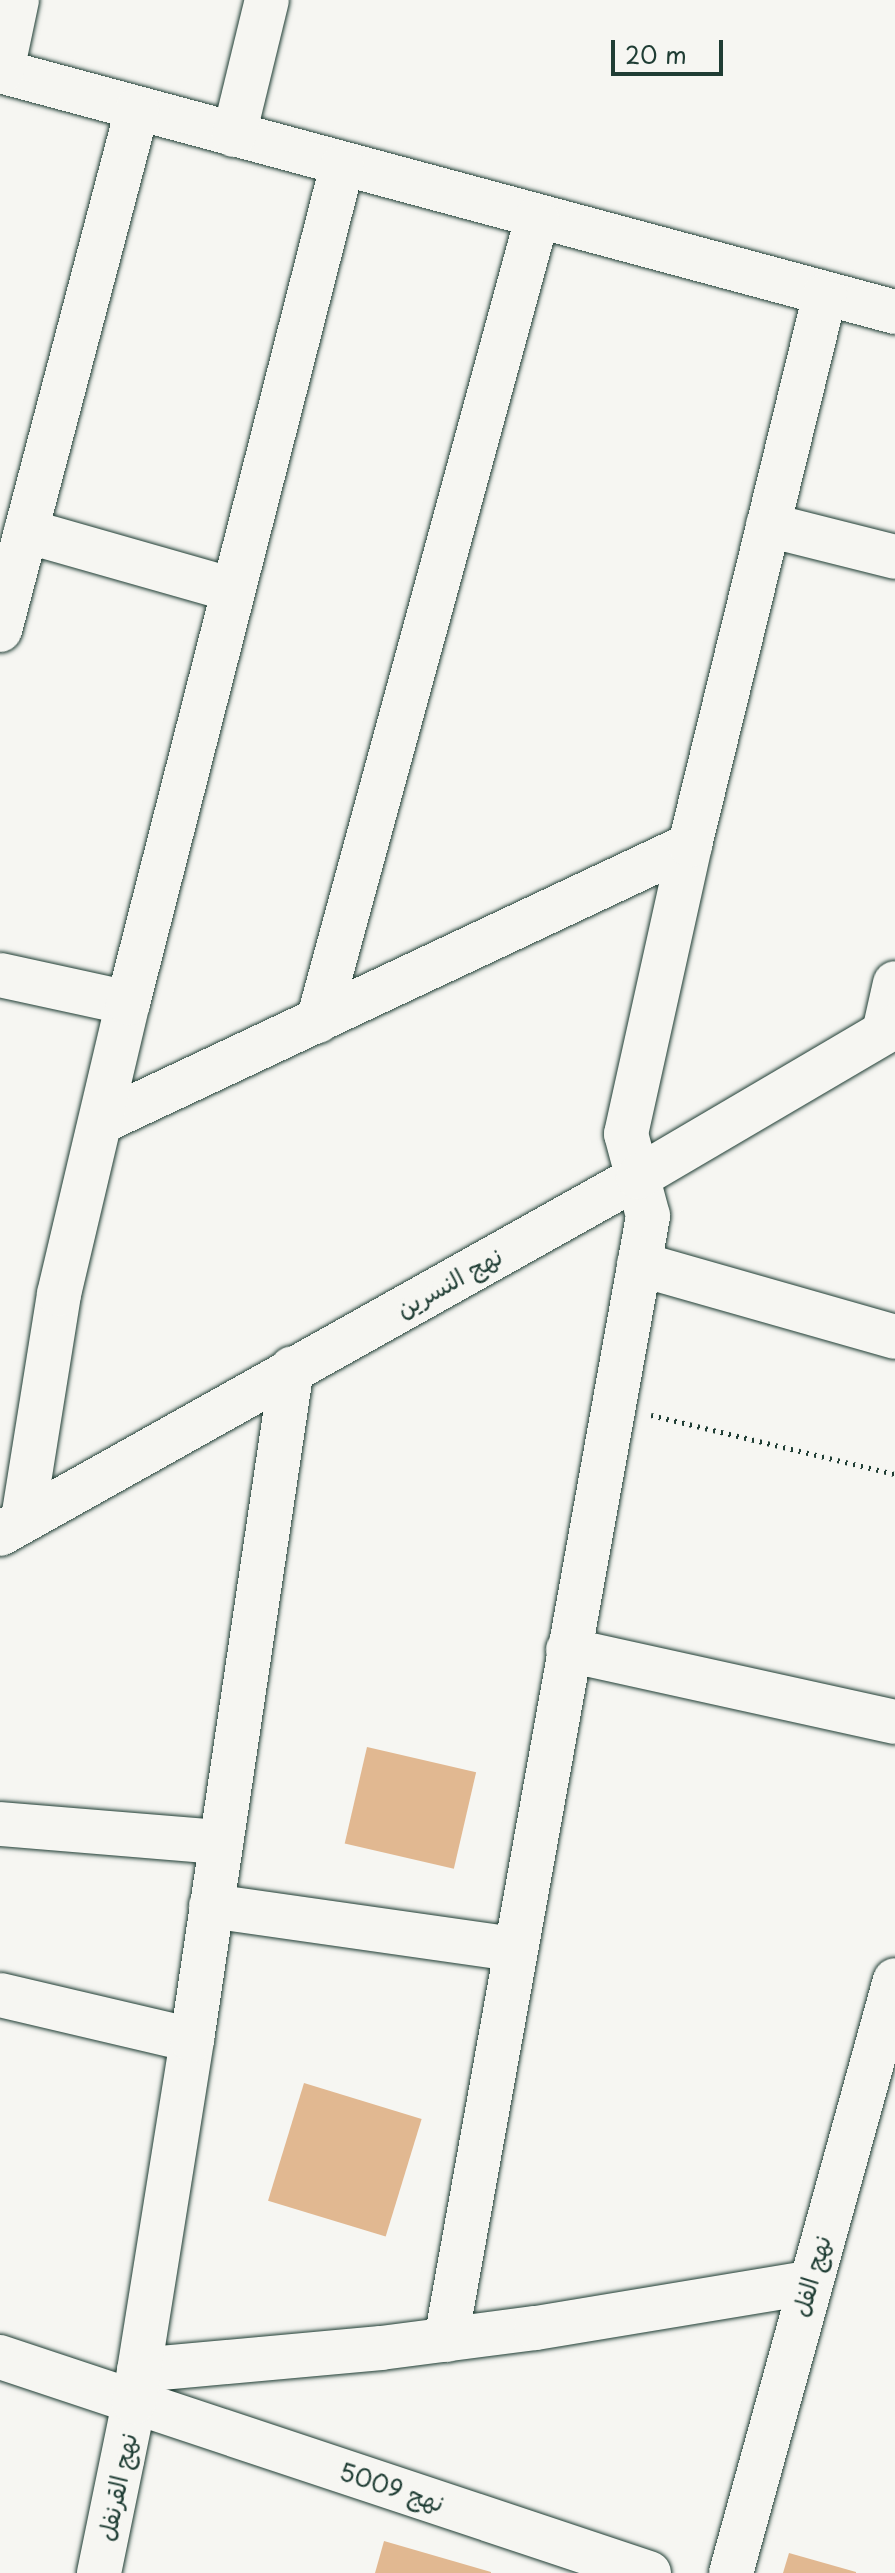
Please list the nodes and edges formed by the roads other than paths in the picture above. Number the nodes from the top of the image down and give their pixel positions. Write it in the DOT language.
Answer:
graph roads {
  1 [pos="17,0"];
  2 [pos="267,0"];
  3 [pos="1,71"];
  4 [pos="137,110"];
  5 [pos="234,135"];
  6 [pos="342,166"];
  7 [pos="537,218"];
  8 [pos="825,294"];
  9 [pos="895,312"];
  10 [pos="768,525"];
  11 [pos="26,531"];
  12 [pos="895,557"];
  13 [pos="233,590"];
  14 [pos="0,630"];
  15 [pos="690,845"];
  16 [pos="0,975"];
  17 [pos="895,983"];
  18 [pos="128,1003"];
  19 [pos="318,1021"];
  20 [pos="890,1029"];
  21 [pos="101,1122"];
  22 [pos="638,1177"];
  23 [pos="639,1264"];
  24 [pos="895,1337"];
  25 [pos="292,1368"];
  26 [pos="12,1526"];
  27 [pos="568,1650"];
  28 [pos="895,1722"];
  29 [pos="0,1824"];
  30 [pos="221,1842"];
  31 [pos="211,1906"];
  32 [pos="515,1949"];
  33 [pos="895,1980"];
  34 [pos="0,1995"];
  35 [pos="888,2038"];
  36 [pos="192,2040"];
  37 [pos="808,2283"];
  38 [pos="446,2340"];
  39 [pos="0,2357"];
  40 [pos="137,2386"];
  41 [pos="99,2573"];
  42 [pos="649,2573"];
  43 [pos="731,2573"];
  1 -- 3 [label="street"];
  2 -- 5 [label="street"];
  3 -- 4 [label="street"];
  4 -- 5 [label="street"];
  4 -- 11 [label="street"];
  5 -- 6 [label="street"];
  6 -- 7 [label="street"];
  6 -- 13 [label="street"];
  7 -- 8 [label="street"];
  7 -- 19 [label="street"];
  8 -- 9 [label="street"];
  8 -- 10 [label="street"];
  10 -- 12 [label="street"];
  10 -- 15 [label="street"];
  11 -- 13 [label="street"];
  11 -- 14 [label="street"];
  13 -- 18 [label="street"];
  15 -- 19 [label="street"];
  15 -- 22 [label="street"];
  16 -- 18 [label="street"];
  17 -- 20 [label="street"];
  18 -- 21 [label="street"];
  19 -- 21 [label="street"];
  20 -- 22 [label="street, نهج النسرين"];
  21 -- 26 [label="street"];
  22 -- 23 [label="street"];
  22 -- 25 [label="street, نهج النسرين"];
  23 -- 24 [label="street"];
  23 -- 27 [label="street"];
  25 -- 26 [label="street, نهج النسرين"];
  25 -- 30 [label="street, نهج القرنفل"];
  27 -- 28 [label="street"];
  27 -- 32 [label="street"];
  29 -- 30 [label="street"];
  30 -- 31 [label="street, نهج القرنفل"];
  31 -- 32 [label="street"];
  31 -- 36 [label="street, نهج القرنفل"];
  32 -- 38 [label="street"];
  33 -- 35 [label="street, نهج الفل"];
  34 -- 36 [label="street"];
  35 -- 37 [label="street, نهج الفل"];
  36 -- 40 [label="street, نهج القرنفل"];
  37 -- 38 [label="street"];
  37 -- 43 [label="street, نهج الفل"];
  38 -- 40 [label="street"];
  39 -- 40 [label="street, نهج 5009"];
  40 -- 41 [label="street, نهج القرنفل"];
  40 -- 42 [label="street, نهج 5009"];
}
